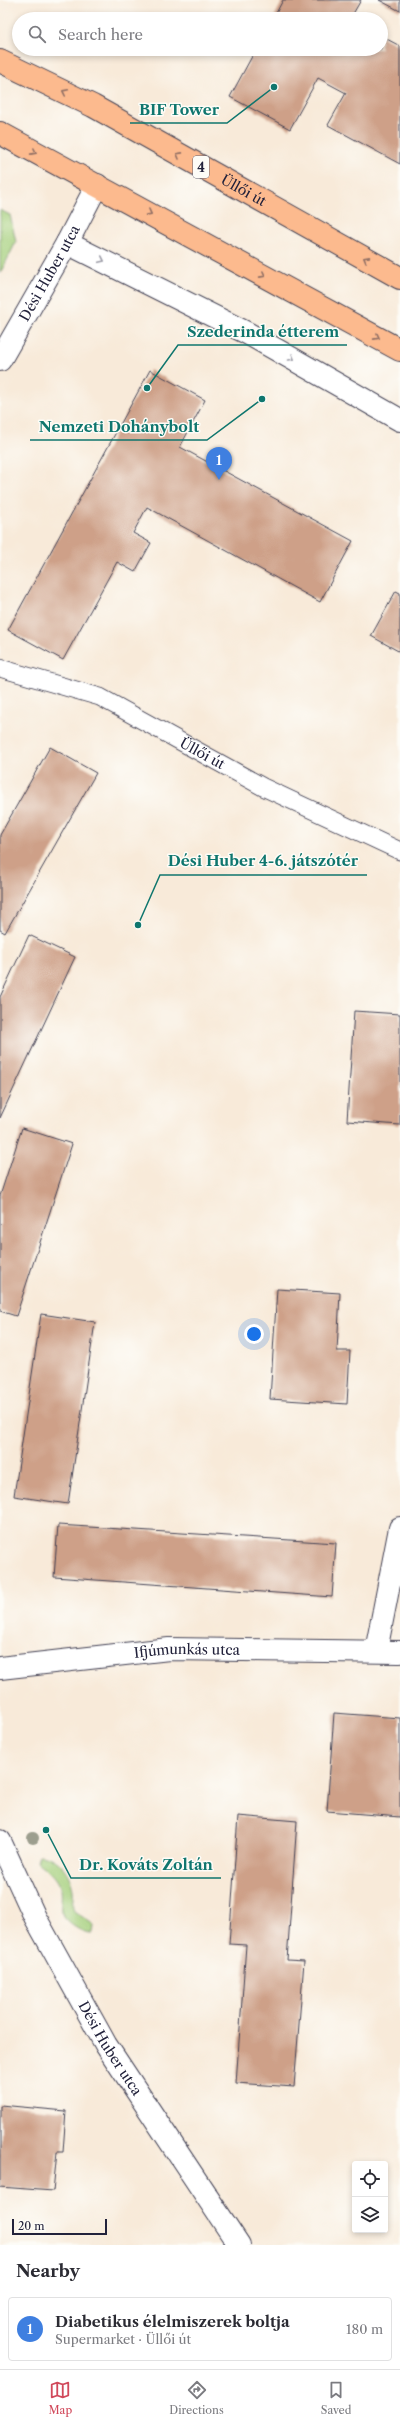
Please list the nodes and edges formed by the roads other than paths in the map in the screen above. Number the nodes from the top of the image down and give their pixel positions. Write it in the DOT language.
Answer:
graph roads {
  1 [pos="0,61"];
  2 [pos="0,133"];
  3 [pos="97,185"];
  4 [pos="67,243"];
  5 [pos="400,278"];
  6 [pos="400,350"];
  7 [pos="0,360"];
  8 [pos="400,420"];
  9 [pos="0,668"];
  10 [pos="400,851"];
  11 [pos="400,1528"];
  12 [pos="376,1651"];
  13 [pos="400,1652"];
  14 [pos="0,1668"];
  15 [pos="0,1841"];
  16 [pos="239,2245"];
  5 -- 1 [label="main road, Üllői út / 4, one-way"];
  2 -- 3 [label="main road, one-way"];
  3 -- 4 [label="street, Dési Huber utca"];
  3 -- 6 [label="main road, one-way"];
  4 -- 7 [label="street, Dési Huber utca"];
  4 -- 8 [label="street, one-way"];
  9 -- 10 [label="lane, Üllői út"];
  11 -- 12 [label="street"];
  12 -- 13 [label="street, Ifjúmunkás utca"];
  12 -- 14 [label="street, Ifjúmunkás utca"];
  15 -- 16 [label="street, Dési Huber utca"];
}
